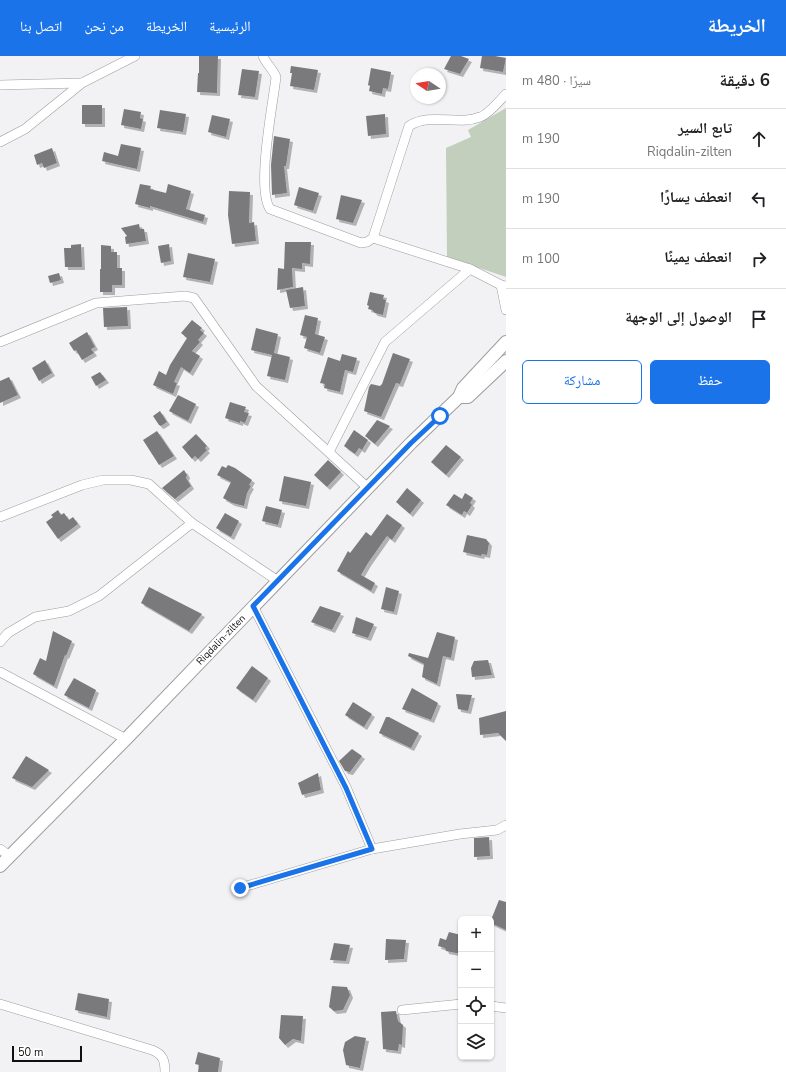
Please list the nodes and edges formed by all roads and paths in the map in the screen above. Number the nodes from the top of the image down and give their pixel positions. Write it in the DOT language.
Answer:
graph roads {
  1 [pos="135,56"];
  2 [pos="264,56"];
  3 [pos="82,82"];
  4 [pos="0,85"];
  5 [pos="506,94"];
  6 [pos="0,142"];
  7 [pos="373,238"];
  8 [pos="470,269"];
  9 [pos="504,285"];
  10 [pos="506,310"];
  11 [pos="0,342"];
  12 [pos="506,342"];
  13 [pos="506,361"];
  14 [pos="459,398"];
  15 [pos="329,452"];
  16 [pos="368,488"];
  17 [pos="0,517"];
  18 [pos="192,523"];
  19 [pos="278,581"];
  20 [pos="253,606"];
  21 [pos="0,642"];
  22 [pos="0,672"];
  23 [pos="126,739"];
  24 [pos="506,825"];
  25 [pos="0,849"];
  26 [pos="372,849"];
  27 [pos="10,856"];
  28 [pos="0,866"];
  29 [pos="240,888"];
  30 [pos="0,1004"];
  31 [pos="458,1004"];
  32 [pos="494,1006"];
  33 [pos="506,1008"];
  34 [pos="402,1010"];
  35 [pos="165,1072"];
  1 -- 3 [label="street"];
  2 -- 7 [label="street"];
  3 -- 4 [label="street"];
  3 -- 6 [label="street"];
  5 -- 7 [label="street"];
  7 -- 8 [label="street"];
  8 -- 9 [label="street"];
  8 -- 15 [label="street"];
  9 -- 10 [label="street"];
  11 -- 15 [label="street"];
  12 -- 14 [label="main road, Riqdalin-zilten"];
  13 -- 14 [label="main road, Riqdalin-zilten"];
  14 -- 16 [label="main road, Riqdalin-zilten"];
  15 -- 16 [label="street"];
  16 -- 19 [label="main road, Riqdalin-zilten"];
  17 -- 18 [label="street"];
  18 -- 19 [label="street"];
  18 -- 21 [label="street"];
  19 -- 20 [label="main road, Riqdalin-zilten"];
  20 -- 23 [label="main road, Riqdalin-zilten"];
  20 -- 26 [label="street"];
  22 -- 23 [label="street"];
  23 -- 27 [label="main road, Riqdalin-zilten"];
  24 -- 26 [label="street"];
  25 -- 27 [label="street"];
  26 -- 29 [label="street"];
  27 -- 28 [label="main road, Riqdalin-zilten"];
  30 -- 35 [label="street"];
  31 -- 34 [label="street"];
  32 -- 33 [label="street"];
}
